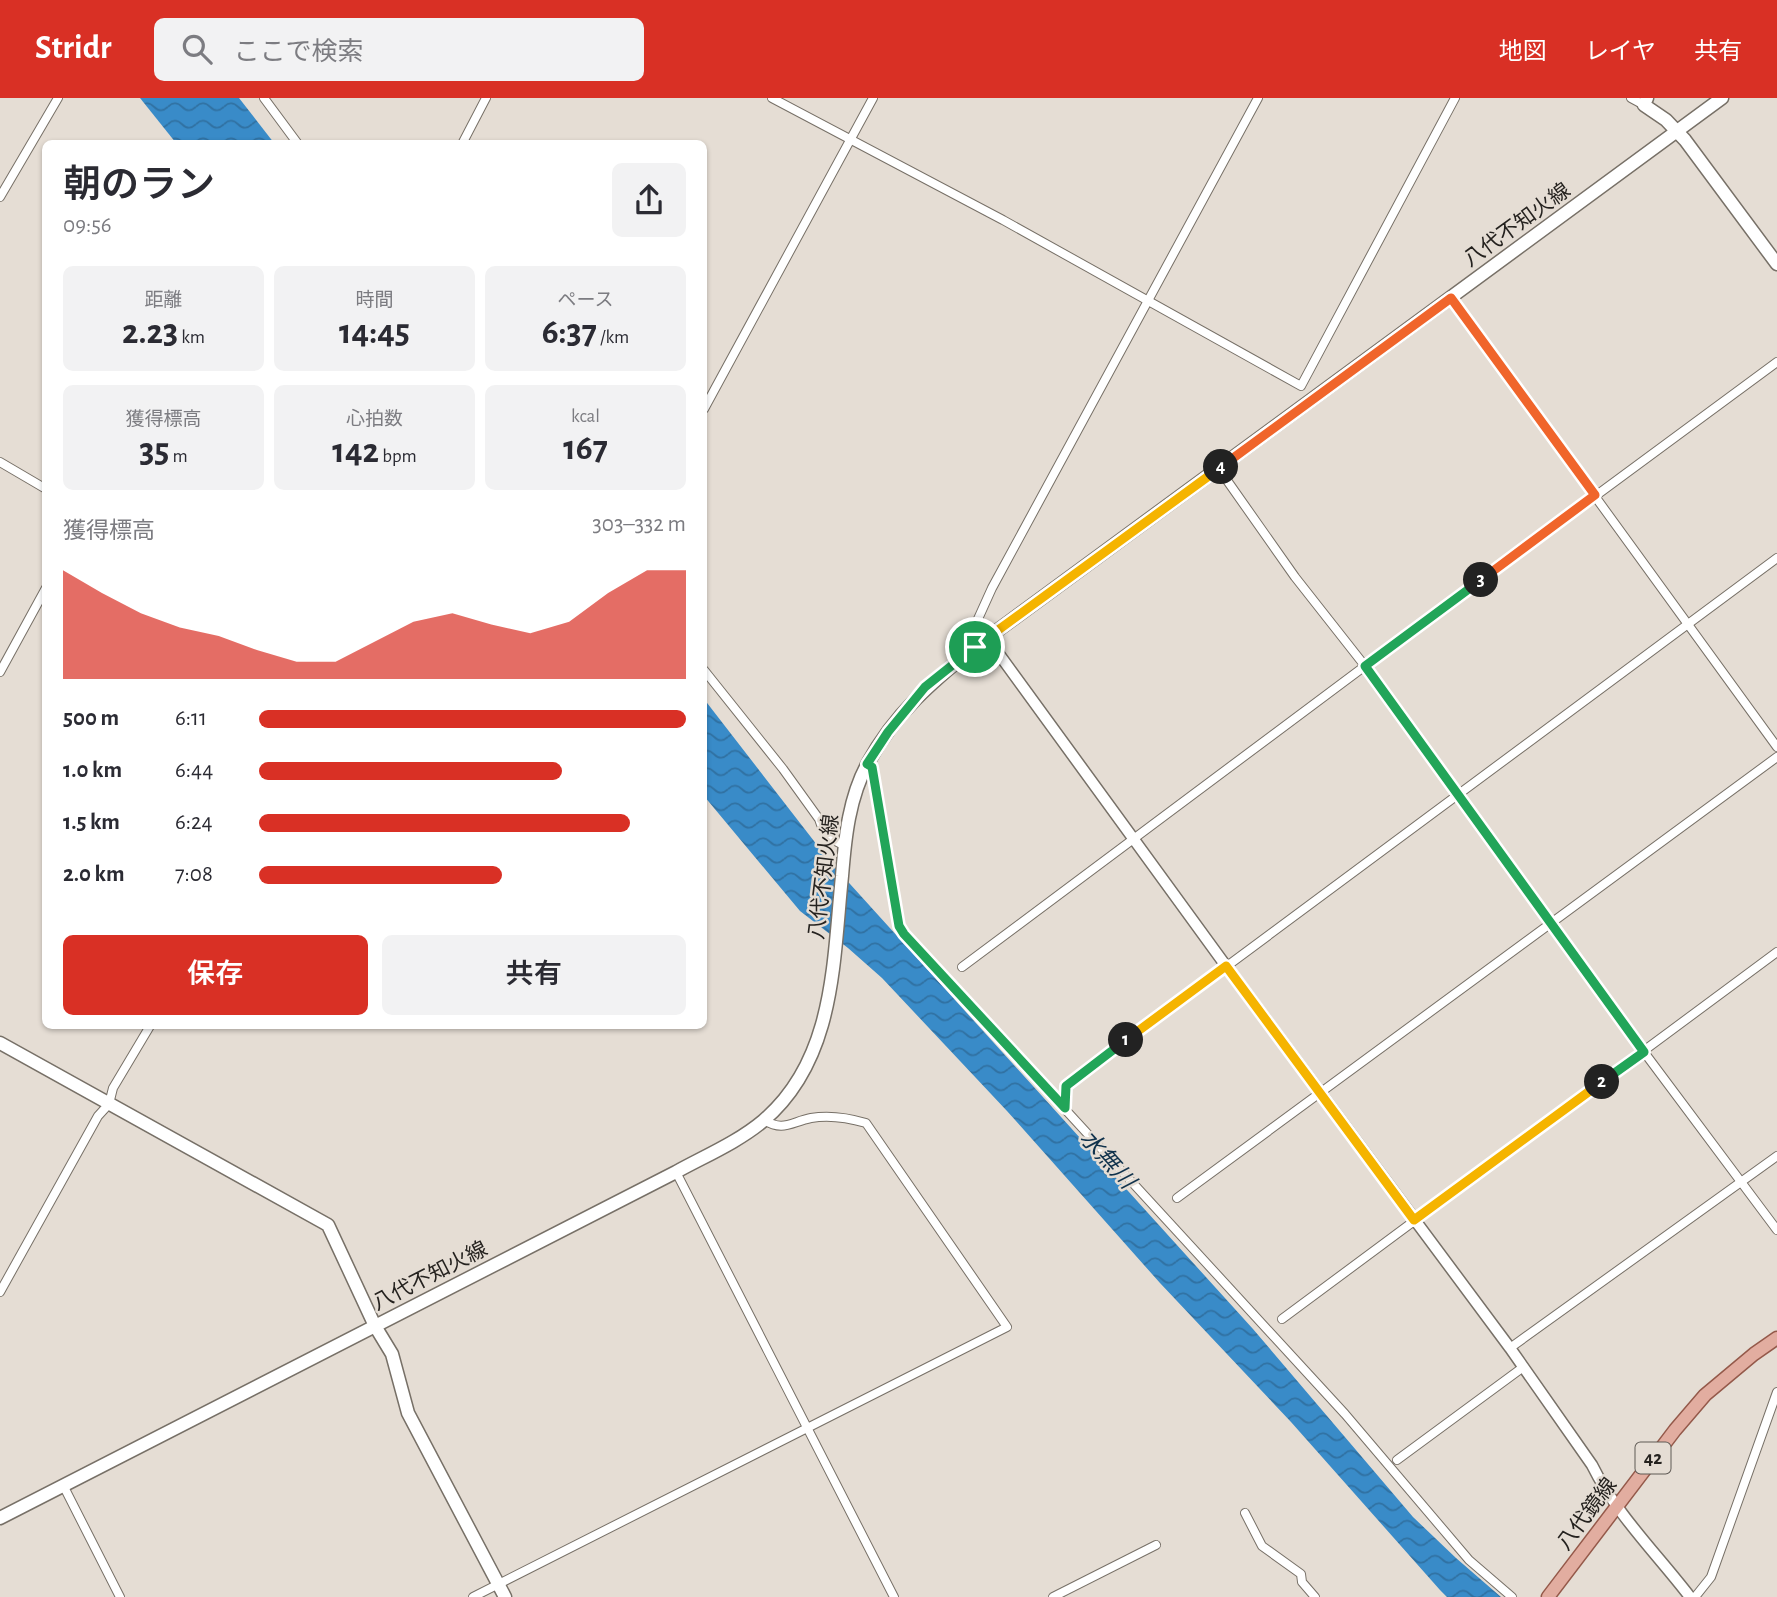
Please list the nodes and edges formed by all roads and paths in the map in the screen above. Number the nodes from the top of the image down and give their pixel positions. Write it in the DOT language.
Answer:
graph roads {
  1 [pos="58,98"];
  2 [pos="264,98"];
  3 [pos="486,98"];
  4 [pos="772,98"];
  5 [pos="873,98"];
  6 [pos="1258,98"];
  7 [pos="1455,98"];
  8 [pos="1631,98"];
  9 [pos="1722,98"];
  10 [pos="1645,102"];
  11 [pos="1678,131"];
  12 [pos="295,140"];
  13 [pos="464,140"];
  14 [pos="849,140"];
  15 [pos="0,198"];
  16 [pos="1777,264"];
  17 [pos="1451,298"];
  18 [pos="1149,302"];
  19 [pos="1777,362"];
  20 [pos="707,403"];
  21 [pos="0,463"];
  22 [pos="1219,469"];
  23 [pos="42,487"];
  24 [pos="1595,495"];
  25 [pos="1777,558"];
  26 [pos="42,595"];
  27 [pos="1686,624"];
  28 [pos="988,639"];
  29 [pos="975,647"];
  30 [pos="1365,666"];
  31 [pos="0,671"];
  32 [pos="707,674"];
  33 [pos="1777,747"];
  34 [pos="1777,757"];
  35 [pos="867,764"];
  36 [pos="1457,795"];
  37 [pos="1134,838"];
  38 [pos="844,849"];
  39 [pos="1550,923"];
  40 [pos="1777,953"];
  41 [pos="1226,966"];
  42 [pos="962,967"];
  43 [pos="148,1029"];
  44 [pos="0,1043"];
  45 [pos="1644,1052"];
  46 [pos="1319,1092"];
  47 [pos="109,1104"];
  48 [pos="1065,1108"];
  49 [pos="764,1120"];
  50 [pos="1777,1156"];
  51 [pos="676,1172"];
  52 [pos="1740,1181"];
  53 [pos="1177,1198"];
  54 [pos="1414,1220"];
  55 [pos="1777,1230"];
  56 [pos="0,1292"];
  57 [pos="1282,1319"];
  58 [pos="375,1326"];
  59 [pos="1777,1338"];
  60 [pos="1510,1348"];
  61 [pos="1522,1368"];
  62 [pos="1777,1392"];
  63 [pos="808,1428"];
  64 [pos="1397,1460"];
  65 [pos="63,1485"];
  66 [pos="1617,1506"];
  67 [pos="1245,1513"];
  68 [pos="0,1518"];
  69 [pos="1156,1545"];
  70 [pos="498,1584"];
  71 [pos="120,1597"];
  72 [pos="473,1597"];
  73 [pos="505,1597"];
  74 [pos="894,1597"];
  75 [pos="1053,1597"];
  76 [pos="1315,1597"];
  77 [pos="1512,1597"];
  78 [pos="1548,1597"];
  79 [pos="1693,1597"];
  1 -- 15 [label="street"];
  2 -- 12 [label="street"];
  3 -- 13 [label="street"];
  4 -- 14 [label="street"];
  5 -- 14 [label="street"];
  6 -- 18 [label="street"];
  7 -- 18 [label="street"];
  8 -- 10 [label="street"];
  9 -- 11 [label="main road, 八代不知火線"];
  10 -- 11 [label="main road"];
  11 -- 16 [label="main road"];
  11 -- 17 [label="main road, 八代不知火線"];
  14 -- 18 [label="street"];
  14 -- 20 [label="street"];
  17 -- 22 [label="main road, 八代不知火線"];
  17 -- 24 [label="street"];
  18 -- 29 [label="street"];
  19 -- 24 [label="street"];
  21 -- 23 [label="street"];
  22 -- 28 [label="main road, 八代不知火線"];
  22 -- 30 [label="street"];
  24 -- 27 [label="street"];
  24 -- 30 [label="street"];
  25 -- 27 [label="street"];
  26 -- 31 [label="street"];
  27 -- 33 [label="street"];
  27 -- 36 [label="street"];
  28 -- 29 [label="main road, 八代不知火線"];
  28 -- 37 [label="street"];
  29 -- 35 [label="main road, 八代不知火線"];
  30 -- 36 [label="street"];
  30 -- 37 [label="street"];
  32 -- 38 [label="street"];
  34 -- 39 [label="street"];
  35 -- 38 [label="main road, 八代不知火線"];
  35 -- 48 [label="street"];
  36 -- 39 [label="street"];
  36 -- 41 [label="street"];
  37 -- 41 [label="street"];
  37 -- 42 [label="street"];
  38 -- 49 [label="main road, 八代不知火線"];
  39 -- 45 [label="street"];
  39 -- 46 [label="street"];
  40 -- 45 [label="street"];
  41 -- 46 [label="street"];
  41 -- 48 [label="street"];
  43 -- 47 [label="street"];
  44 -- 47 [label="main road"];
  45 -- 52 [label="street"];
  45 -- 54 [label="street"];
  46 -- 53 [label="street"];
  46 -- 54 [label="street"];
  47 -- 56 [label="street"];
  47 -- 58 [label="main road"];
  48 -- 77 [label="street"];
  49 -- 51 [label="main road, 八代不知火線"];
  49 -- 63 [label="street"];
  50 -- 52 [label="street"];
  51 -- 58 [label="main road, 八代不知火線"];
  51 -- 63 [label="street"];
  52 -- 55 [label="street"];
  52 -- 60 [label="street"];
  54 -- 57 [label="street"];
  54 -- 60 [label="street"];
  58 -- 65 [label="main road, 八代不知火線"];
  58 -- 70 [label="main road"];
  59 -- 66 [label="main road, 八代鏡線 / 42"];
  60 -- 61 [label="street"];
  61 -- 64 [label="street"];
  61 -- 66 [label="street"];
  62 -- 79 [label="street"];
  63 -- 70 [label="street"];
  63 -- 74 [label="street"];
  65 -- 68 [label="main road, 八代不知火線"];
  65 -- 71 [label="street"];
  66 -- 78 [label="main road, 八代鏡線 / 42"];
  66 -- 79 [label="street"];
  67 -- 76 [label="street"];
  69 -- 75 [label="street"];
  70 -- 72 [label="street"];
  70 -- 73 [label="main road"];
}
